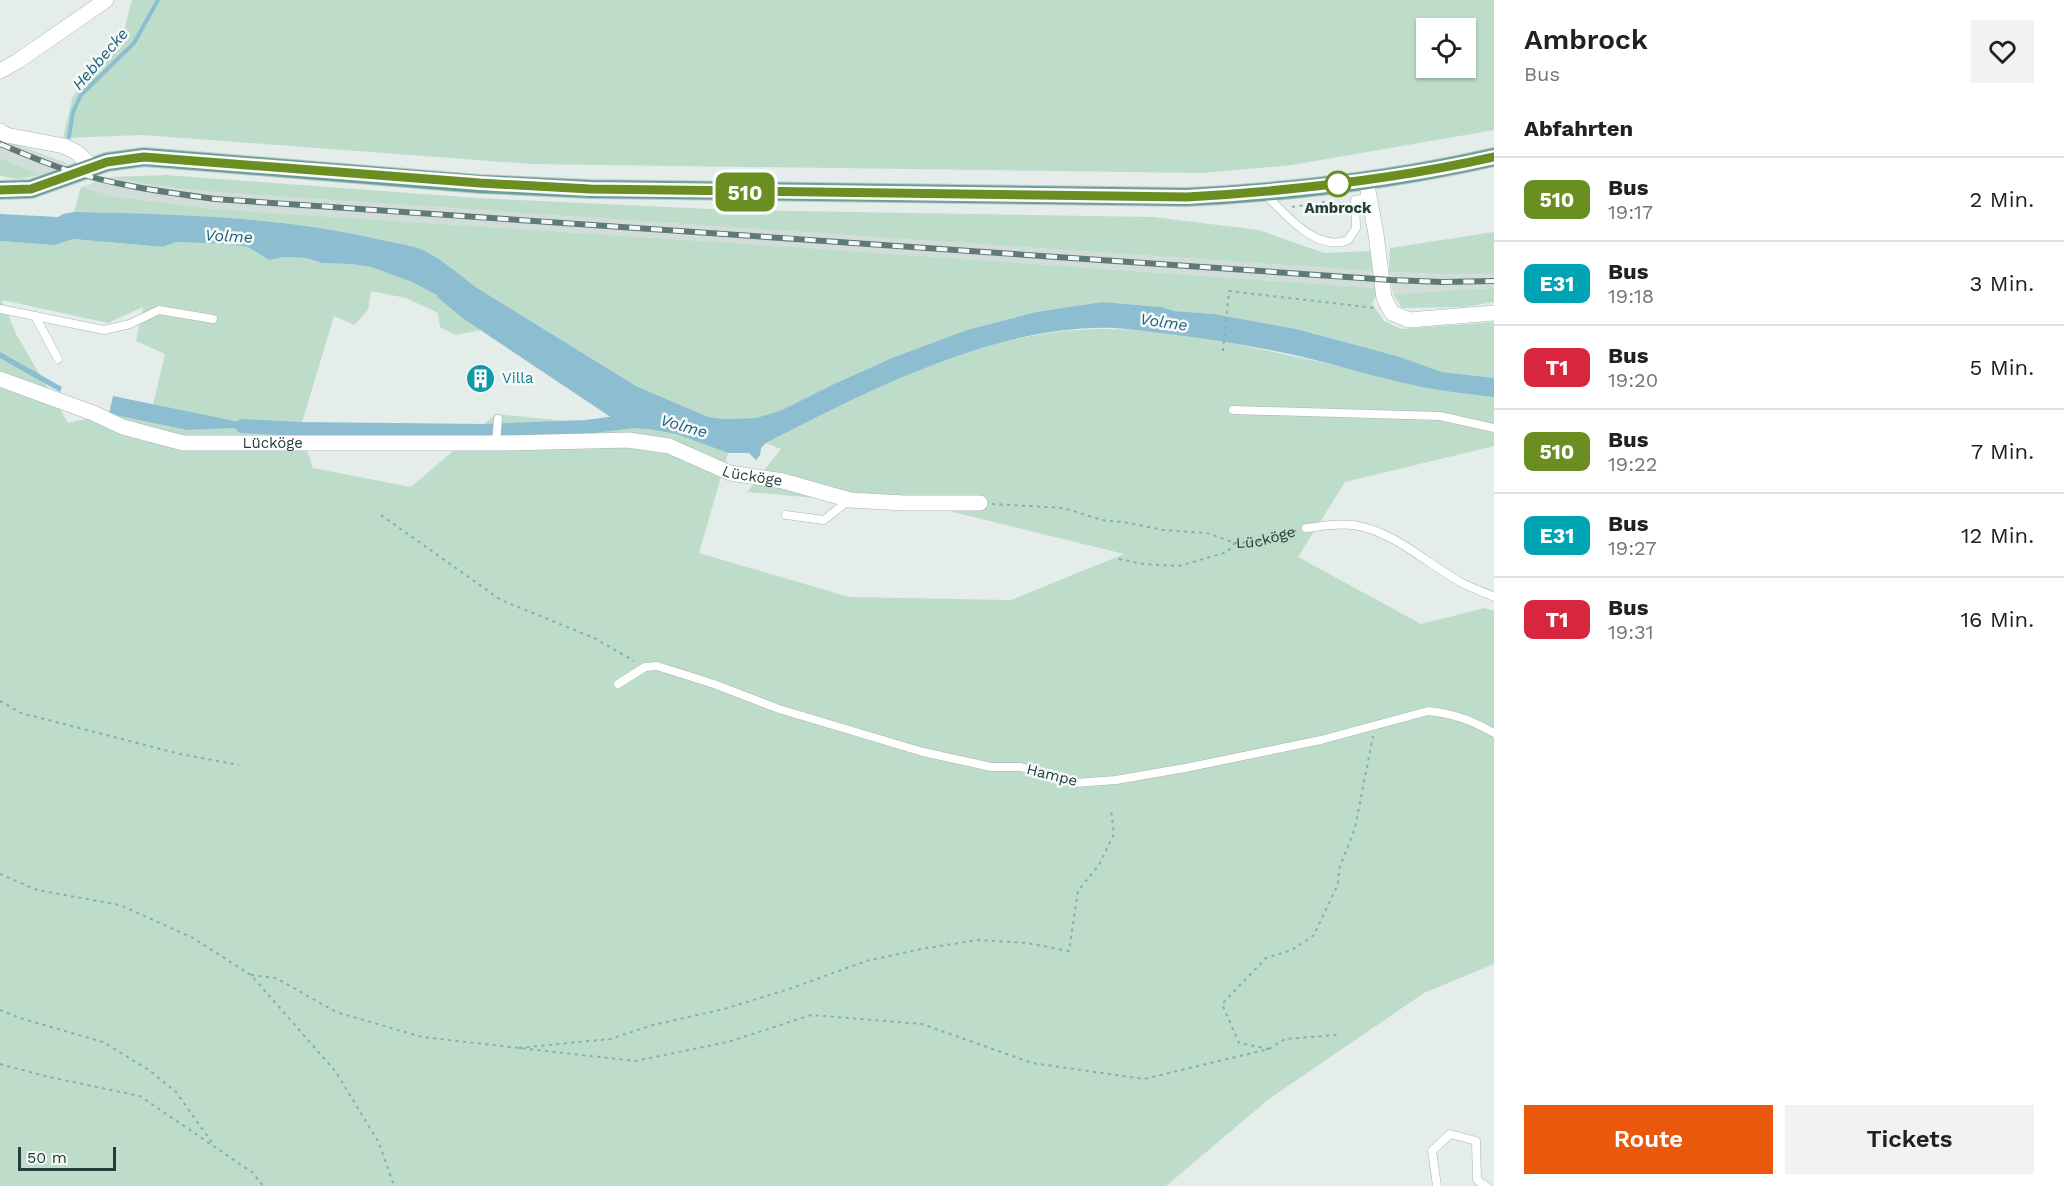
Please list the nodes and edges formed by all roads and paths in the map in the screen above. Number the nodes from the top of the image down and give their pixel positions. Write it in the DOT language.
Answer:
graph roads {
  1 [pos="106,0"];
  2 [pos="0,71"];
  3 [pos="0,131"];
  4 [pos="1494,157"];
  5 [pos="92,166"];
  6 [pos="1368,189"];
  7 [pos="0,190"];
  8 [pos="1263,193"];
  9 [pos="1388,306"];
  10 [pos="0,309"];
  11 [pos="1494,313"];
  12 [pos="35,316"];
  13 [pos="213,319"];
  14 [pos="1222,351"];
  15 [pos="58,359"];
  16 [pos="0,379"];
  17 [pos="1233,410"];
  18 [pos="498,419"];
  19 [pos="1494,428"];
  20 [pos="496,442"];
  21 [pos="850,500"];
  22 [pos="980,503"];
  23 [pos="381,515"];
  24 [pos="786,515"];
  25 [pos="1306,528"];
  26 [pos="1235,543"];
  27 [pos="1119,559"];
  28 [pos="1494,597"];
  29 [pos="645,667"];
  30 [pos="618,684"];
  31 [pos="0,701"];
  32 [pos="1375,726"];
  33 [pos="1494,733"];
  34 [pos="239,765"];
  35 [pos="1112,810"];
  36 [pos="0,874"];
  37 [pos="251,975"];
  38 [pos="0,1010"];
  39 [pos="1337,1035"];
  40 [pos="513,1048"];
  41 [pos="1269,1049"];
  42 [pos="0,1064"];
  43 [pos="215,1147"];
  44 [pos="263,1186"];
  45 [pos="394,1186"];
  46 [pos="1437,1186"];
  47 [pos="1486,1186"];
  1 -- 2 [label="street"];
  3 -- 5 [label="street"];
  4 -- 6 [label="main road"];
  5 -- 7 [label="main road"];
  5 -- 8 [label="main road"];
  6 -- 8 [label="main road"];
  6 -- 8 [label="lane"];
  6 -- 9 [label="street"];
  9 -- 11 [label="street"];
  9 -- 14 [label="path"];
  10 -- 12 [label="lane"];
  12 -- 13 [label="lane"];
  12 -- 15 [label="lane"];
  16 -- 20 [label="street, Lücköge"];
  17 -- 19 [label="lane"];
  18 -- 20 [label="lane"];
  20 -- 21 [label="street, Lücköge"];
  21 -- 22 [label="street, Lücköge"];
  21 -- 24 [label="lane"];
  22 -- 26 [label="path, Lücköge"];
  23 -- 29 [label="path"];
  25 -- 26 [label="path, Lücköge"];
  25 -- 28 [label="lane, Lücköge"];
  26 -- 27 [label="path"];
  29 -- 30 [label="lane"];
  29 -- 32 [label="lane, Hampe"];
  31 -- 34 [label="path"];
  32 -- 33 [label="lane, Hampe"];
  32 -- 41 [label="path"];
  35 -- 40 [label="path"];
  36 -- 37 [label="path"];
  37 -- 40 [label="path"];
  37 -- 45 [label="path"];
  38 -- 43 [label="path"];
  39 -- 41 [label="path"];
  40 -- 41 [label="path"];
  42 -- 43 [label="path"];
  43 -- 44 [label="path"];
  46 -- 47 [label="lane"];
}
